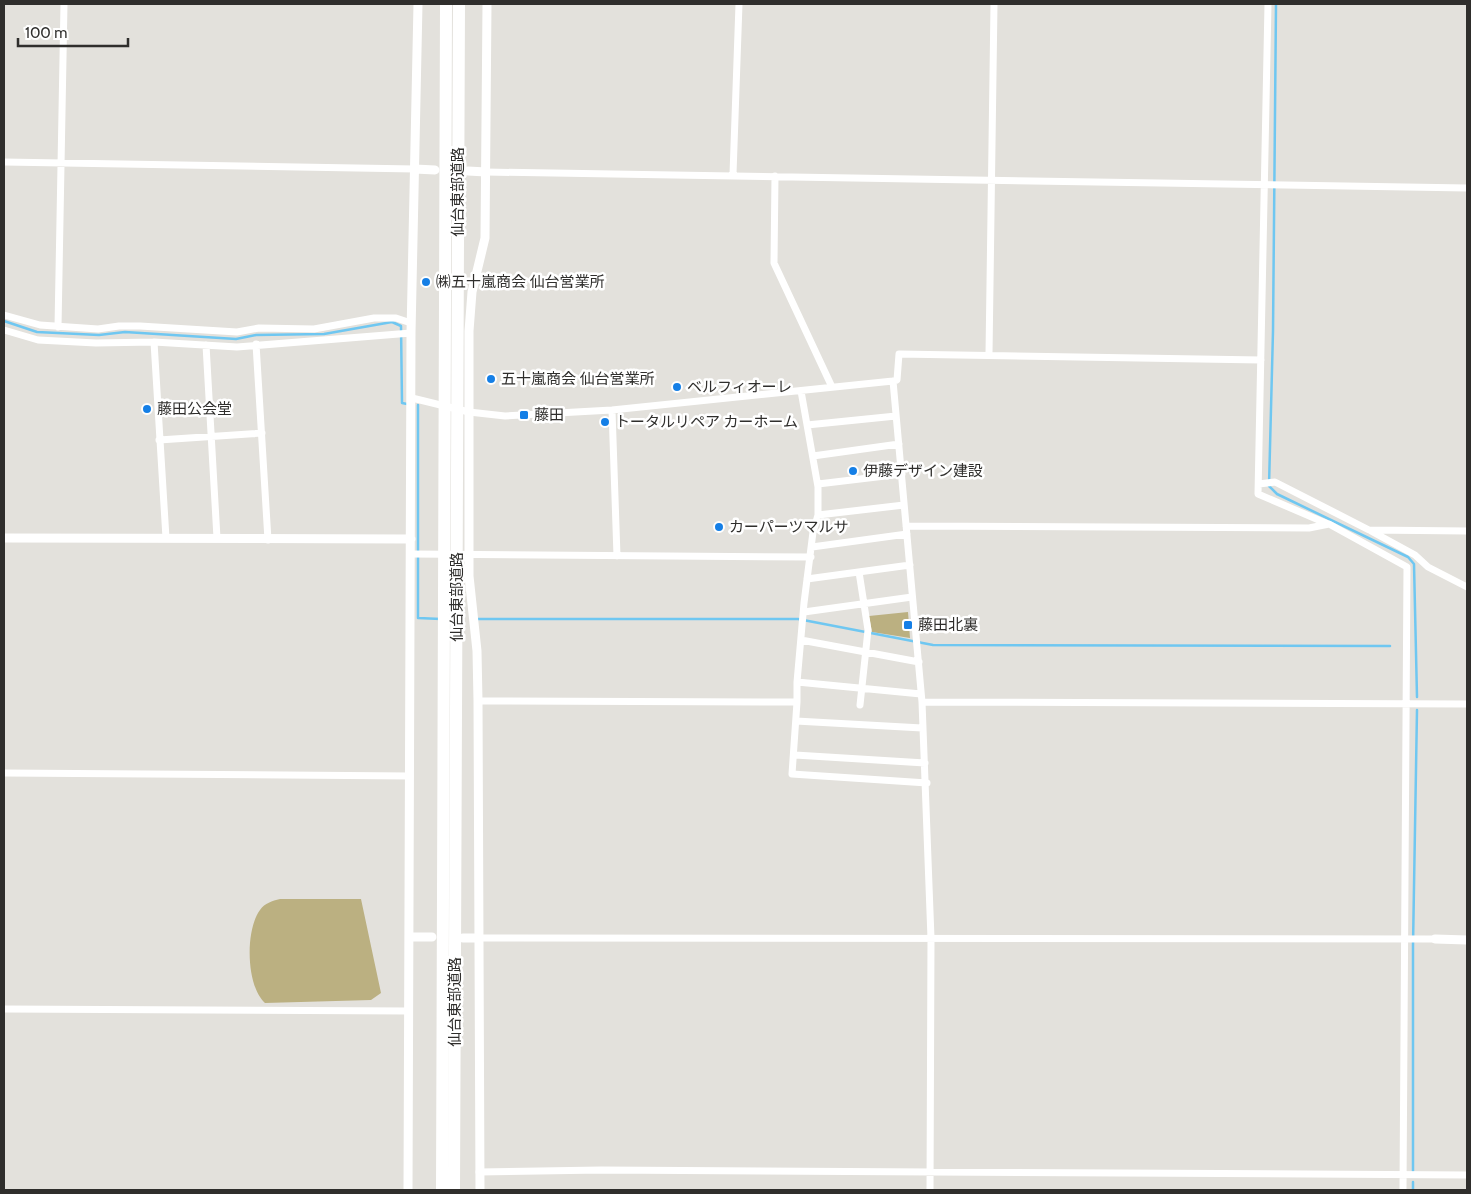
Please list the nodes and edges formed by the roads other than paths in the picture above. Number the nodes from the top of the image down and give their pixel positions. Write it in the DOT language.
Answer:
graph roads {
  1 [pos="64,4"];
  2 [pos="418,4"];
  3 [pos="446,4"];
  4 [pos="459,4"];
  5 [pos="487,4"];
  6 [pos="739,4"];
  7 [pos="994,4"];
  8 [pos="1268,4"];
  9 [pos="4,162"];
  10 [pos="60,163"];
  11 [pos="415,169"];
  12 [pos="435,170"];
  13 [pos="468,171"];
  14 [pos="486,172"];
  15 [pos="733,174"];
  16 [pos="775,176"];
  17 [pos="991,180"];
  18 [pos="1271,185"];
  19 [pos="1467,188"];
  20 [pos="4,315"];
  21 [pos="411,323"];
  22 [pos="58,327"];
  23 [pos="4,330"];
  24 [pos="410,333"];
  25 [pos="154,342"];
  26 [pos="256,344"];
  27 [pos="206,345"];
  28 [pos="989,354"];
  29 [pos="1261,360"];
  30 [pos="893,382"];
  31 [pos="832,387"];
  32 [pos="801,391"];
  33 [pos="412,398"];
  34 [pos="612,410"];
  35 [pos="469,412"];
  36 [pos="896,416"];
  37 [pos="807,425"];
  38 [pos="262,433"];
  39 [pos="211,435"];
  40 [pos="159,440"];
  41 [pos="899,444"];
  42 [pos="813,456"];
  43 [pos="902,474"];
  44 [pos="1261,483"];
  45 [pos="818,484"];
  46 [pos="904,505"];
  47 [pos="818,515"];
  48 [pos="1329,524"];
  49 [pos="906,526"];
  50 [pos="1369,530"];
  51 [pos="1467,531"];
  52 [pos="907,534"];
  53 [pos="4,538"];
  54 [pos="166,538"];
  55 [pos="217,538"];
  56 [pos="411,539"];
  57 [pos="268,540"];
  58 [pos="812,547"];
  59 [pos="416,554"];
  60 [pos="468,554"];
  61 [pos="617,556"];
  62 [pos="811,558"];
  63 [pos="910,565"];
  64 [pos="859,572"];
  65 [pos="807,579"];
  66 [pos="1467,587"];
  67 [pos="912,597"];
  68 [pos="864,602"];
  69 [pos="803,618"];
  70 [pos="450,624"];
  71 [pos="801,640"];
  72 [pos="866,652"];
  73 [pos="919,662"];
  74 [pos="797,682"];
  75 [pos="862,688"];
  76 [pos="922,694"];
  77 [pos="478,701"];
  78 [pos="797,702"];
  79 [pos="922,702"];
  80 [pos="1406,703"];
  81 [pos="1467,704"];
  82 [pos="860,706"];
  83 [pos="796,721"];
  84 [pos="922,728"];
  85 [pos="794,755"];
  86 [pos="925,763"];
  87 [pos="4,773"];
  88 [pos="410,776"];
  89 [pos="927,783"];
  90 [pos="409,937"];
  91 [pos="432,937"];
  92 [pos="463,938"];
  93 [pos="478,938"];
  94 [pos="931,938"];
  95 [pos="1435,939"];
  96 [pos="1410,940"];
  97 [pos="1467,940"];
  98 [pos="4,1009"];
  99 [pos="409,1011"];
  100 [pos="479,1172"];
  101 [pos="930,1172"];
  102 [pos="1404,1175"];
  103 [pos="1467,1175"];
  104 [pos="408,1190"];
  105 [pos="442,1190"];
  106 [pos="454,1190"];
  107 [pos="480,1190"];
  108 [pos="930,1190"];
  109 [pos="1404,1190"];
  1 -- 10 [label="street"];
  2 -- 11 [label="street"];
  3 -- 70 [label="highway, 仙台東部道路"];
  4 -- 70 [label="highway, 仙台東部道路"];
  5 -- 14 [label="street"];
  6 -- 15 [label="street"];
  7 -- 17 [label="street"];
  8 -- 18 [label="street"];
  9 -- 10 [label="street"];
  10 -- 11 [label="street"];
  10 -- 22 [label="street"];
  11 -- 12 [label="street"];
  11 -- 21 [label="street"];
  13 -- 14 [label="street"];
  14 -- 15 [label="street"];
  14 -- 35 [label="street"];
  15 -- 16 [label="street"];
  16 -- 17 [label="street"];
  16 -- 31 [label="street"];
  17 -- 18 [label="street"];
  17 -- 28 [label="street"];
  18 -- 19 [label="street"];
  18 -- 29 [label="street"];
  20 -- 22 [label="street"];
  21 -- 22 [label="street"];
  21 -- 24 [label="street"];
  23 -- 25 [label="street"];
  24 -- 26 [label="street"];
  24 -- 33 [label="street"];
  25 -- 27 [label="street"];
  25 -- 40 [label="street"];
  26 -- 27 [label="street"];
  26 -- 38 [label="street"];
  27 -- 39 [label="street"];
  28 -- 29 [label="street"];
  28 -- 30 [label="street"];
  29 -- 44 [label="street"];
  30 -- 31 [label="street"];
  30 -- 36 [label="street"];
  31 -- 32 [label="street"];
  32 -- 34 [label="street"];
  32 -- 37 [label="street"];
  33 -- 35 [label="street"];
  33 -- 56 [label="street"];
  34 -- 35 [label="street"];
  34 -- 61 [label="street"];
  35 -- 60 [label="street"];
  36 -- 37 [label="street"];
  36 -- 41 [label="street"];
  37 -- 42 [label="street"];
  38 -- 39 [label="street"];
  38 -- 57 [label="street"];
  39 -- 40 [label="street"];
  39 -- 55 [label="street"];
  40 -- 54 [label="street"];
  41 -- 42 [label="street"];
  41 -- 43 [label="street"];
  42 -- 45 [label="street"];
  43 -- 45 [label="street"];
  43 -- 46 [label="street"];
  44 -- 48 [label="street"];
  44 -- 50 [label="street"];
  45 -- 47 [label="street"];
  46 -- 47 [label="street"];
  46 -- 49 [label="street"];
  47 -- 58 [label="street"];
  48 -- 49 [label="street"];
  48 -- 80 [label="street"];
  49 -- 52 [label="street"];
  50 -- 51 [label="street"];
  50 -- 66 [label="street"];
  52 -- 58 [label="street"];
  52 -- 63 [label="street"];
  53 -- 54 [label="street"];
  54 -- 55 [label="street"];
  55 -- 57 [label="street"];
  56 -- 57 [label="street"];
  56 -- 59 [label="street"];
  58 -- 62 [label="street"];
  59 -- 60 [label="street"];
  59 -- 88 [label="street"];
  60 -- 61 [label="street"];
  60 -- 77 [label="street"];
  61 -- 62 [label="street"];
  62 -- 65 [label="street"];
  63 -- 64 [label="street"];
  63 -- 67 [label="street"];
  64 -- 65 [label="street"];
  64 -- 68 [label="street"];
  65 -- 69 [label="street"];
  67 -- 68 [label="street"];
  67 -- 73 [label="street"];
  68 -- 69 [label="street"];
  68 -- 72 [label="street"];
  69 -- 71 [label="street"];
  70 -- 105 [label="highway, 仙台東部道路"];
  70 -- 106 [label="highway, 仙台東部道路"];
  71 -- 72 [label="street"];
  71 -- 74 [label="street"];
  72 -- 73 [label="street"];
  72 -- 75 [label="street"];
  73 -- 76 [label="street"];
  74 -- 75 [label="street"];
  74 -- 78 [label="street"];
  75 -- 76 [label="street"];
  75 -- 82 [label="street"];
  76 -- 79 [label="street"];
  77 -- 78 [label="street"];
  77 -- 93 [label="street"];
  78 -- 83 [label="street"];
  79 -- 80 [label="street"];
  79 -- 84 [label="street"];
  80 -- 81 [label="street"];
  80 -- 96 [label="street"];
  83 -- 84 [label="street"];
  83 -- 85 [label="street"];
  84 -- 86 [label="street"];
  85 -- 86 [label="street"];
  85 -- 89 [label="street"];
  86 -- 89 [label="street"];
  87 -- 88 [label="street"];
  88 -- 90 [label="street"];
  89 -- 94 [label="street"];
  90 -- 91 [label="street"];
  90 -- 99 [label="street"];
  92 -- 93 [label="street"];
  93 -- 94 [label="street"];
  93 -- 100 [label="street"];
  94 -- 96 [label="street"];
  94 -- 101 [label="street"];
  95 -- 96 [label="street"];
  95 -- 97 [label="street"];
  96 -- 102 [label="street"];
  98 -- 99 [label="street"];
  99 -- 104 [label="street"];
  100 -- 101 [label="street"];
  100 -- 107 [label="street"];
  101 -- 102 [label="street"];
  101 -- 108 [label="street"];
  102 -- 103 [label="street"];
  102 -- 109 [label="street"];
}
